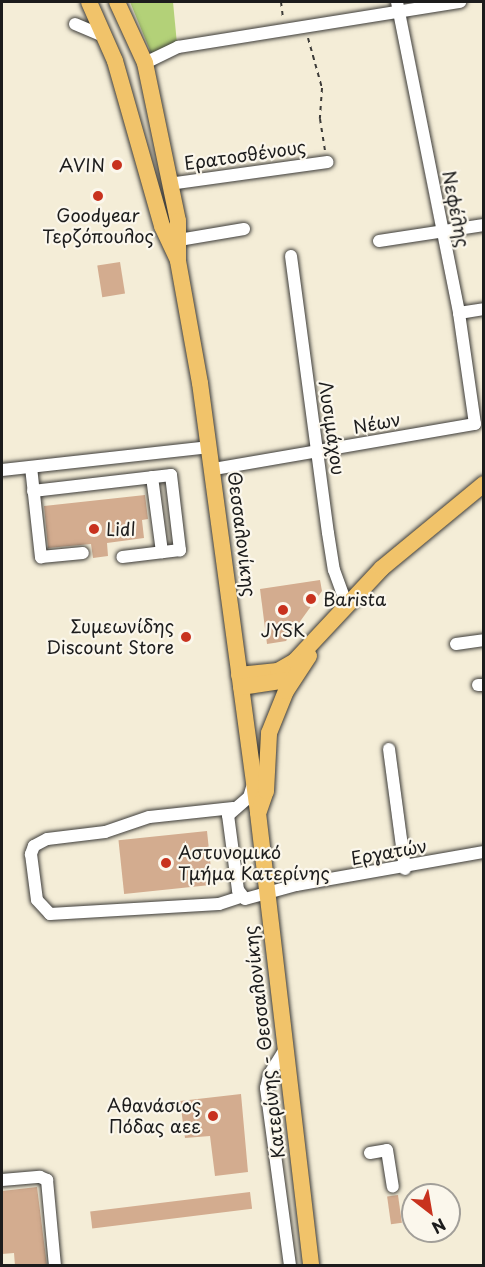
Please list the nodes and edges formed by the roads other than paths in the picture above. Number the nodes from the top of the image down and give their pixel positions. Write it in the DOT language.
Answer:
graph roads {
  1 [pos="89,2"];
  2 [pos="117,2"];
  3 [pos="460,2"];
  4 [pos="398,6"];
  5 [pos="75,24"];
  6 [pos="106,37"];
  7 [pos="145,63"];
  8 [pos="327,162"];
  9 [pos="169,184"];
  10 [pos="483,225"];
  11 [pos="244,229"];
  12 [pos="442,232"];
  13 [pos="179,240"];
  14 [pos="379,241"];
  15 [pos="291,255"];
  16 [pos="177,261"];
  17 [pos="483,309"];
  18 [pos="459,313"];
  19 [pos="479,428"];
  20 [pos="210,447"];
  21 [pos="317,452"];
  22 [pos="31,467"];
  23 [pos="214,469"];
  24 [pos="2,470"];
  25 [pos="152,477"];
  26 [pos="483,484"];
  27 [pos="33,491"];
  28 [pos="162,552"];
  29 [pos="83,553"];
  30 [pos="122,557"];
  31 [pos="346,603"];
  32 [pos="326,627"];
  33 [pos="483,640"];
  34 [pos="456,644"];
  35 [pos="296,675"];
  36 [pos="240,681"];
  37 [pos="389,749"];
  38 [pos="254,783"];
  39 [pos="233,808"];
  40 [pos="258,813"];
  41 [pos="483,852"];
  42 [pos="405,869"];
  43 [pos="266,895"];
  44 [pos="241,897"];
  45 [pos="284,1050"];
  46 [pos="370,1153"];
  47 [pos="2,1180"];
  48 [pos="393,1187"];
  49 [pos="55,1266"];
  50 [pos="290,1266"];
  51 [pos="311,1266"];
  1 -- 6 [label="main road, Θεσσαλονίκης"];
  2 -- 7 [label="main road, Θεσσαλονίκης"];
  3 -- 4 [label="street"];
  4 -- 7 [label="street"];
  4 -- 12 [label="street, Νεφέλης"];
  5 -- 6 [label="street"];
  6 -- 16 [label="main road, Θεσσαλονίκης"];
  7 -- 9 [label="main road, Θεσσαλονίκης"];
  8 -- 9 [label="street, Ερατοσθένους"];
  9 -- 13 [label="main road, Θεσσαλονίκης"];
  10 -- 12 [label="street"];
  11 -- 13 [label="street"];
  12 -- 14 [label="street"];
  12 -- 18 [label="street, Νεφέλης"];
  13 -- 16 [label="main road, Θεσσαλονίκης"];
  15 -- 21 [label="street, Λυσιμάχου"];
  16 -- 20 [label="main road, Θεσσαλονίκης"];
  17 -- 18 [label="street"];
  18 -- 19 [label="street, Νεφέλης"];
  19 -- 21 [label="street, Νέων"];
  20 -- 22 [label="street"];
  20 -- 23 [label="main road, Θεσσαλονίκης"];
  21 -- 23 [label="street, Νέων"];
  21 -- 31 [label="street, Λυσιμάχου"];
  22 -- 24 [label="street"];
  22 -- 27 [label="street"];
  23 -- 36 [label="main road, Θεσσαλονίκης"];
  25 -- 27 [label="street"];
  25 -- 28 [label="street"];
  25 -- 28 [label="street"];
  26 -- 31 [label="main road"];
  27 -- 29 [label="street"];
  28 -- 30 [label="street"];
  31 -- 32 [label="main road"];
  32 -- 35 [label="main road"];
  32 -- 36 [label="main road"];
  33 -- 34 [label="street"];
  35 -- 36 [label="main road"];
  35 -- 40 [label="main road"];
  36 -- 38 [label="main road, Θεσσαλονίκης"];
  37 -- 42 [label="street"];
  38 -- 39 [label="street"];
  38 -- 40 [label="main road, Θεσσαλονίκης"];
  39 -- 44 [label="street"];
  39 -- 44 [label="street, Εργατών"];
  40 -- 43 [label="main road, Κατερίνης - Θεσσαλονίκης"];
  41 -- 42 [label="street, Εργατών"];
  42 -- 43 [label="street, Εργατών"];
  43 -- 44 [label="street, Εργατών"];
  43 -- 45 [label="main road, Κατερίνης - Θεσσαλονίκης"];
  45 -- 50 [label="street"];
  45 -- 51 [label="main road, Κατερίνης - Θεσσαλονίκης"];
  46 -- 48 [label="street"];
  47 -- 49 [label="street"];
}
